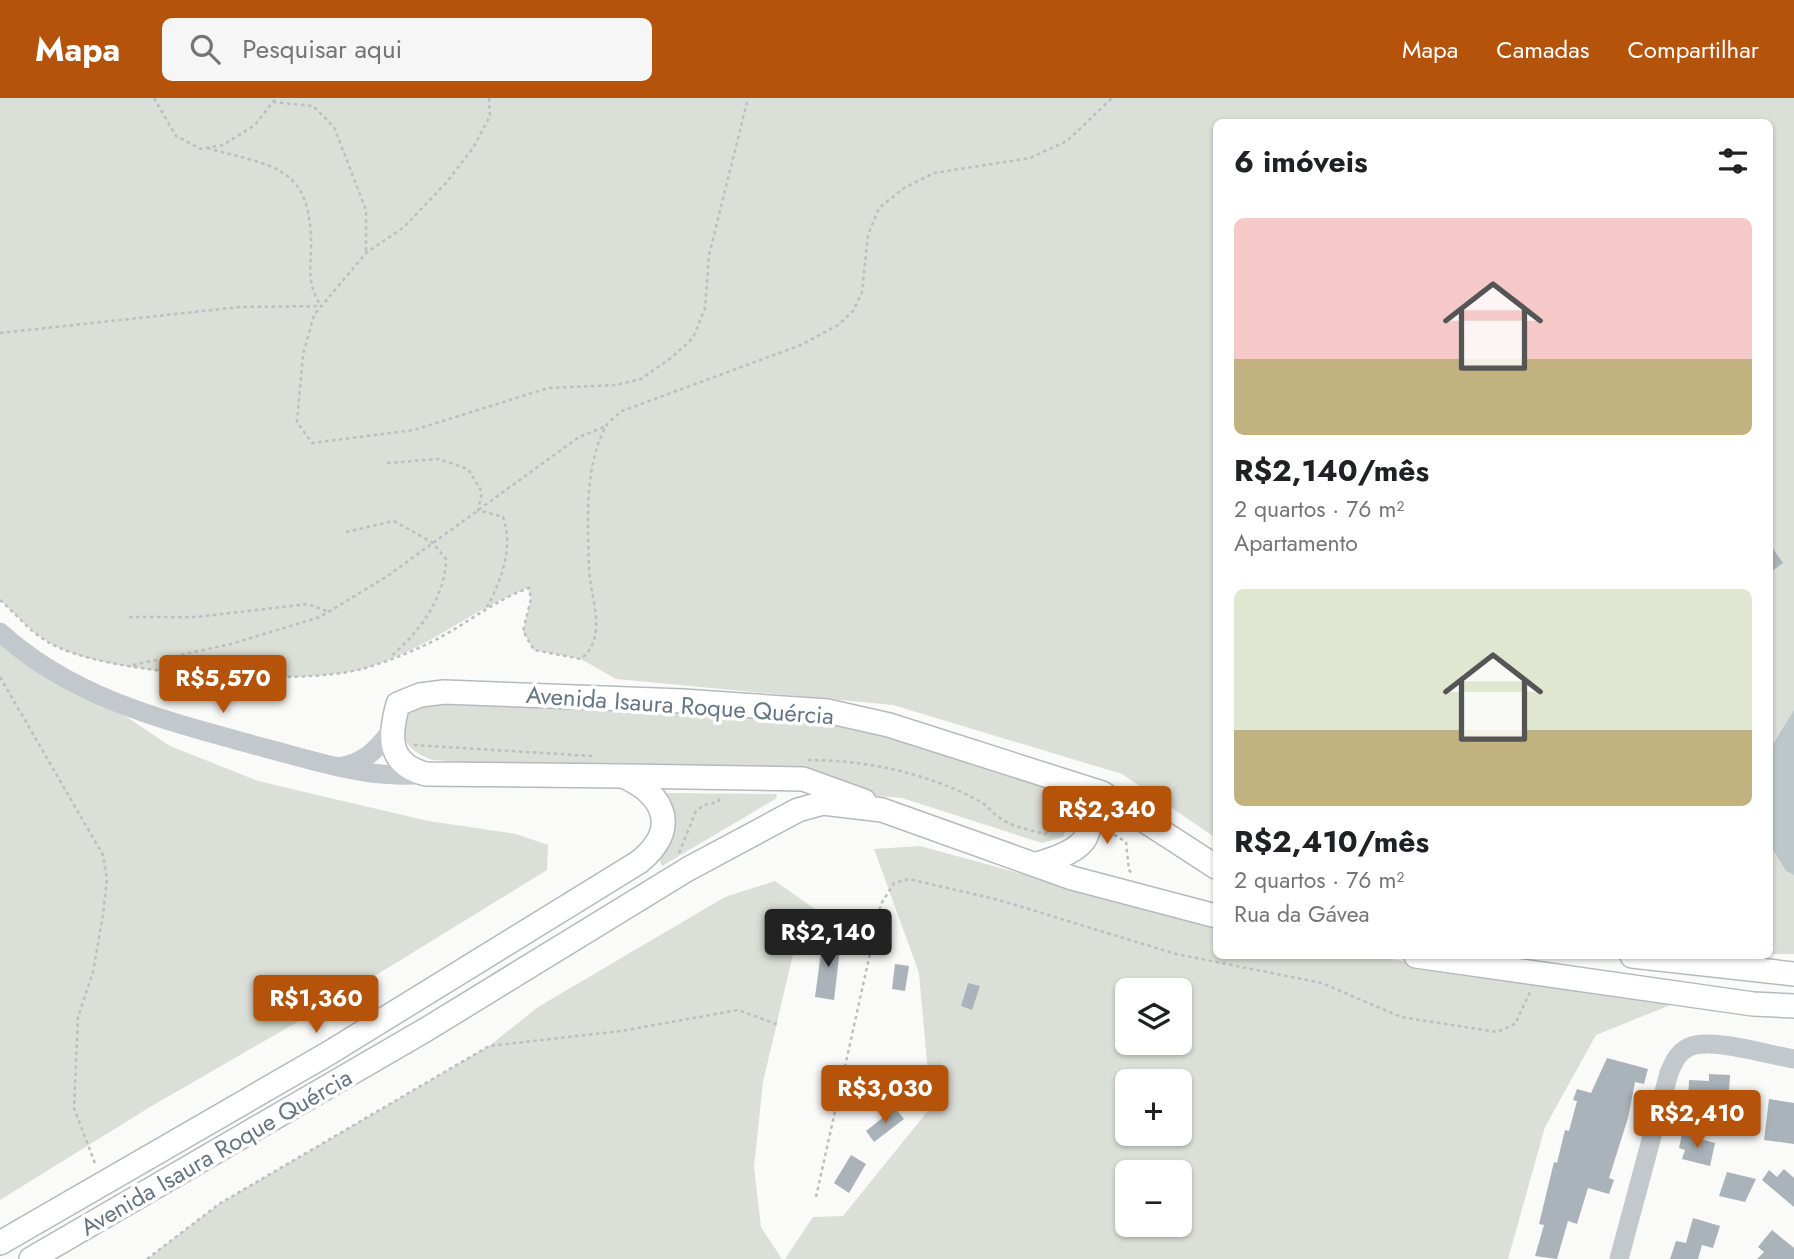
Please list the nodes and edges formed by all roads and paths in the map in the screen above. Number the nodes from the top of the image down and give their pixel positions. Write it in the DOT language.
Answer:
graph roads {
  1 [pos="154,98"];
  2 [pos="276,98"];
  3 [pos="489,98"];
  4 [pos="748,98"];
  5 [pos="1112,98"];
  6 [pos="273,102"];
  7 [pos="206,148"];
  8 [pos="366,253"];
  9 [pos="321,306"];
  10 [pos="0,333"];
  11 [pos="604,427"];
  12 [pos="387,463"];
  13 [pos="478,510"];
  14 [pos="346,532"];
  15 [pos="433,543"];
  16 [pos="0,600"];
  17 [pos="485,610"];
  18 [pos="329,612"];
  19 [pos="129,617"];
  20 [pos="0,632"];
  21 [pos="387,659"];
  22 [pos="131,666"];
  23 [pos="0,677"];
  24 [pos="390,732"];
  25 [pos="338,767"];
  26 [pos="426,774"];
  27 [pos="623,776"];
  28 [pos="1073,784"];
  29 [pos="882,810"];
  30 [pos="1037,864"];
  31 [pos="1213,865"];
  32 [pos="1213,915"];
  33 [pos="1438,959"];
  34 [pos="1659,959"];
  35 [pos="1536,972"];
  36 [pos="1794,974"];
  37 [pos="1752,1004"];
  38 [pos="1794,1006"];
  39 [pos="1794,1021"];
  40 [pos="779,1024"];
  41 [pos="1794,1059"];
  42 [pos="104,1184"];
  43 [pos="816,1197"];
  44 [pos="0,1243"];
  45 [pos="31,1259"];
  46 [pos="147,1259"];
  47 [pos="1619,1259"];
  1 -- 7 [label="path"];
  2 -- 6 [label="path"];
  3 -- 8 [label="path"];
  4 -- 9 [label="path"];
  5 -- 11 [label="path"];
  6 -- 7 [label="path"];
  6 -- 8 [label="path"];
  7 -- 9 [label="path"];
  8 -- 9 [label="path"];
  9 -- 10 [label="path"];
  11 -- 13 [label="path"];
  11 -- 17 [label="path"];
  12 -- 13 [label="path"];
  13 -- 15 [label="path"];
  13 -- 17 [label="path"];
  14 -- 15 [label="path"];
  15 -- 18 [label="path"];
  15 -- 21 [label="path"];
  16 -- 22 [label="path"];
  17 -- 21 [label="path"];
  18 -- 19 [label="path"];
  18 -- 22 [label="path"];
  20 -- 25 [label="street"];
  21 -- 22 [label="path"];
  23 -- 42 [label="path"];
  24 -- 25 [label="street"];
  24 -- 26 [label="main road"];
  24 -- 28 [label="main road, Avenida Isaura Roque Quércia"];
  25 -- 26 [label="street"];
  26 -- 27 [label="main road, Avenida Isaura Roque Quércia"];
  27 -- 29 [label="main road, Avenida Isaura Roque Quércia"];
  27 -- 42 [label="main road, Avenida Isaura Roque Quércia"];
  28 -- 30 [label="main road"];
  28 -- 31 [label="main road, Avenida Isaura Roque Quércia"];
  29 -- 30 [label="main road, Avenida Isaura Roque Quércia"];
  29 -- 45 [label="main road, Avenida Isaura Roque Quércia"];
  30 -- 32 [label="main road, Avenida Isaura Roque Quércia"];
  33 -- 35 [label="main road"];
  34 -- 36 [label="main road"];
  35 -- 37 [label="main road"];
  35 -- 43 [label="path"];
  37 -- 38 [label="main road"];
  37 -- 39 [label="main road"];
  40 -- 46 [label="path"];
  41 -- 47 [label="street"];
  42 -- 44 [label="main road, Avenida Isaura Roque Quércia"];
}
